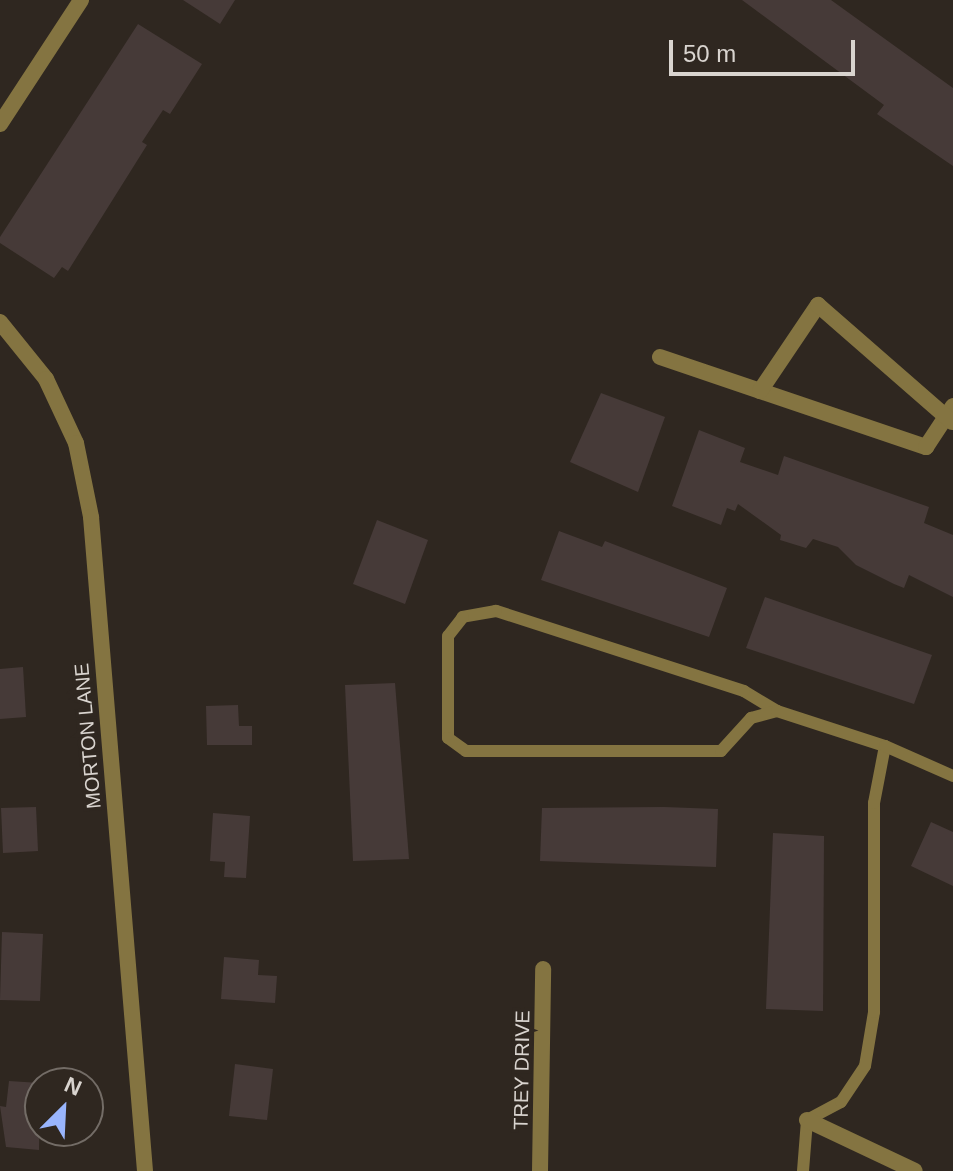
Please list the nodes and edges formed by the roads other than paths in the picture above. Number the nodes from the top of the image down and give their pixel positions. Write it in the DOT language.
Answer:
graph roads {
  1 [pos="81,0"];
  2 [pos="0,124"];
  3 [pos="0,322"];
  4 [pos="660,357"];
  5 [pos="760,391"];
  6 [pos="950,416"];
  7 [pos="777,711"];
  8 [pos="885,746"];
  9 [pos="953,776"];
  10 [pos="543,969"];
  11 [pos="807,1120"];
  12 [pos="145,1171"];
  13 [pos="540,1171"];
  14 [pos="803,1171"];
  15 [pos="915,1171"];
  1 -- 2 [label="street"];
  3 -- 12 [label="street, MORTON LANE"];
  4 -- 5 [label="street"];
  5 -- 6 [label="street"];
  5 -- 6 [label="street"];
  7 -- 7 [label="lane"];
  7 -- 8 [label="lane"];
  8 -- 9 [label="lane"];
  8 -- 11 [label="lane"];
  10 -- 13 [label="street, TREY DRIVE"];
  11 -- 14 [label="lane"];
  11 -- 15 [label="street"];
}
